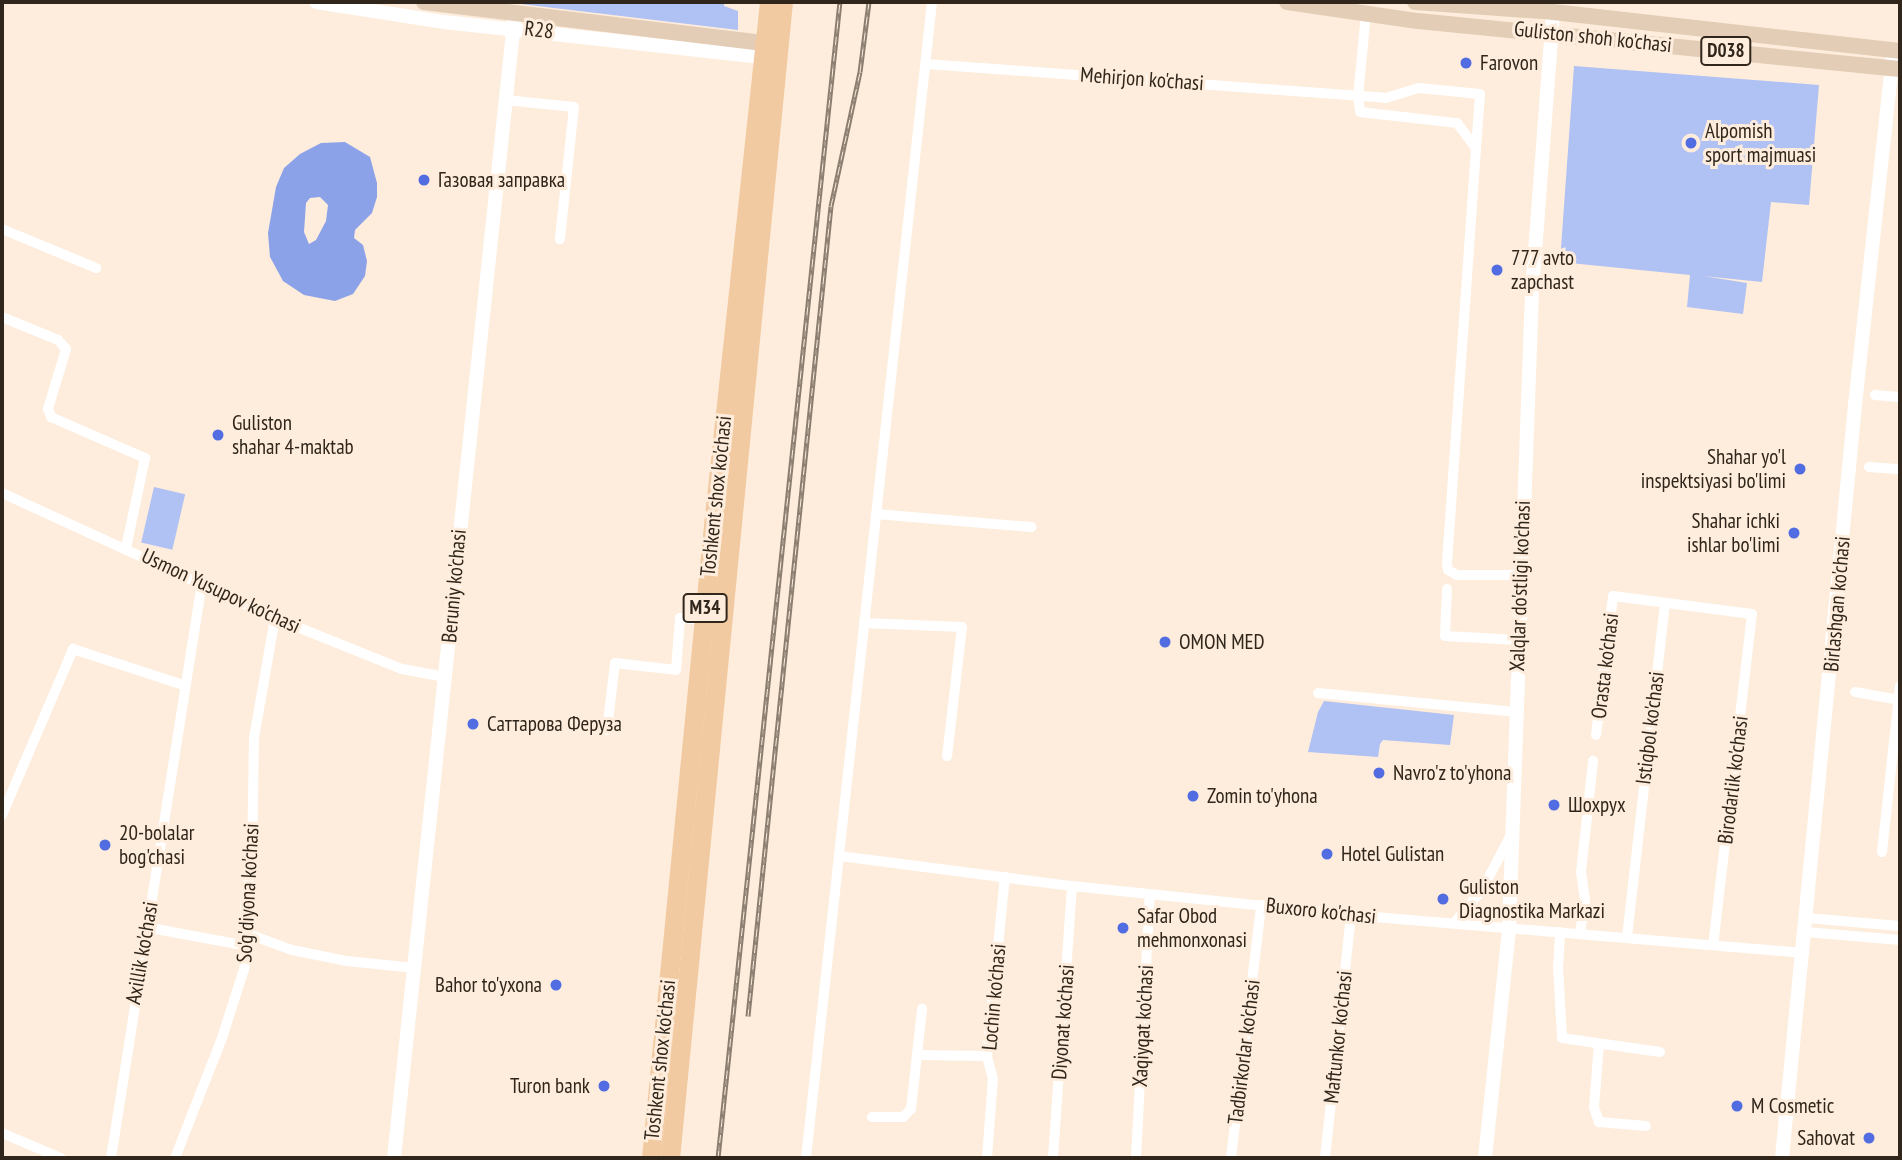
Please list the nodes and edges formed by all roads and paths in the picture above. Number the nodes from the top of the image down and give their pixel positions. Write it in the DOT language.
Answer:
graph roads {
  1 [pos="316,2"];
  2 [pos="424,2"];
  3 [pos="769,2"];
  4 [pos="783,2"];
  5 [pos="932,2"];
  6 [pos="1287,2"];
  7 [pos="1415,2"];
  8 [pos="1553,12"];
  9 [pos="1366,14"];
  10 [pos="514,20"];
  11 [pos="1552,32"];
  12 [pos="764,50"];
  13 [pos="1897,50"];
  14 [pos="926,64"];
  15 [pos="1896,68"];
  16 [pos="1358,95"];
  17 [pos="506,100"];
  18 [pos="1476,148"];
  19 [pos="2,229"];
  20 [pos="560,239"];
  21 [pos="96,268"];
  22 [pos="746,288"];
  23 [pos="2,317"];
  24 [pos="1875,394"];
  25 [pos="1900,397"];
  26 [pos="1869,467"];
  27 [pos="1900,469"];
  28 [pos="2,493"];
  29 [pos="876,514"];
  30 [pos="1031,527"];
  31 [pos="126,548"];
  32 [pos="1520,575"];
  33 [pos="202,583"];
  34 [pos="1447,589"];
  35 [pos="1665,603"];
  36 [pos="275,618"];
  37 [pos="704,620"];
  38 [pos="864,624"];
  39 [pos="1518,640"];
  40 [pos="445,677"];
  41 [pos="183,685"];
  42 [pos="1900,686"];
  43 [pos="1855,692"];
  44 [pos="1318,693"];
  45 [pos="1900,700"];
  46 [pos="1516,712"];
  47 [pos="574,726"];
  48 [pos="1596,735"];
  49 [pos="947,757"];
  50 [pos="1593,761"];
  51 [pos="2,815"];
  52 [pos="1515,825"];
  53 [pos="1882,852"];
  54 [pos="840,856"];
  55 [pos="1005,877"];
  56 [pos="1072,886"];
  57 [pos="1150,894"];
  58 [pos="1261,905"];
  59 [pos="1351,915"];
  60 [pos="1454,923"];
  61 [pos="1806,925"];
  62 [pos="1900,926"];
  63 [pos="145,927"];
  64 [pos="1509,928"];
  65 [pos="1560,932"];
  66 [pos="1580,933"];
  67 [pos="1626,937"];
  68 [pos="248,940"];
  69 [pos="1900,940"];
  70 [pos="1713,945"];
  71 [pos="1804,953"];
  72 [pos="415,968"];
  73 [pos="922,1009"];
  74 [pos="1599,1044"];
  75 [pos="1660,1052"];
  76 [pos="918,1055"];
  77 [pos="987,1056"];
  78 [pos="872,1117"];
  79 [pos="1646,1126"];
  80 [pos="2,1133"];
  81 [pos="61,1158"];
  82 [pos="111,1158"];
  83 [pos="175,1158"];
  84 [pos="394,1158"];
  85 [pos="651,1158"];
  86 [pos="670,1158"];
  87 [pos="806,1158"];
  88 [pos="987,1158"];
  89 [pos="1053,1158"];
  90 [pos="1136,1158"];
  91 [pos="1231,1158"];
  92 [pos="1325,1158"];
  93 [pos="1485,1158"];
  94 [pos="1782,1158"];
  1 -- 10 [label="street, R28"];
  2 -- 10 [label="main road"];
  3 -- 12 [label="highway, Toshkent shox ko'chasi / M34"];
  4 -- 22 [label="highway, Toshkent shox ko'chasi / M34"];
  5 -- 14 [label="street"];
  6 -- 9 [label="main road, Guliston shoh ko'chasi / D038"];
  7 -- 8 [label="main road, Guliston shoh ko'chasi / D038"];
  8 -- 11 [label="street, Xalqlar do'stligi ko'chasi"];
  8 -- 13 [label="main road, Guliston shoh ko'chasi / D038"];
  9 -- 11 [label="main road, Guliston shoh ko'chasi / D038"];
  9 -- 16 [label="street"];
  10 -- 12 [label="main road"];
  10 -- 17 [label="street, Beruniy ko'chasi"];
  11 -- 15 [label="main road, Guliston shoh ko'chasi / D038"];
  11 -- 32 [label="street, Xalqlar do'stligi ko'chasi"];
  12 -- 22 [label="highway, Toshkent shox ko'chasi / M34"];
  13 -- 15 [label="street, Birlashgan ko'chasi"];
  14 -- 16 [label="street, Mehirjon ko'chasi"];
  14 -- 29 [label="street"];
  15 -- 61 [label="street, Birlashgan ko'chasi"];
  16 -- 18 [label="street"];
  16 -- 18 [label="street, Mehirjon ko'chasi"];
  17 -- 20 [label="street"];
  17 -- 40 [label="street, Beruniy ko'chasi"];
  18 -- 32 [label="street"];
  19 -- 21 [label="street"];
  22 -- 37 [label="highway, Toshkent shox ko'chasi / M34"];
  22 -- 86 [label="highway, Toshkent shox ko'chasi / M34"];
  23 -- 31 [label="street"];
  24 -- 25 [label="street"];
  26 -- 27 [label="street"];
  28 -- 31 [label="street, Usmon Yusupov ko'chasi"];
  29 -- 30 [label="street"];
  29 -- 38 [label="street"];
  31 -- 33 [label="street, Usmon Yusupov ko'chasi"];
  32 -- 39 [label="street, Xalqlar do'stligi ko'chasi"];
  33 -- 36 [label="street, Usmon Yusupov ko'chasi"];
  33 -- 41 [label="street, Axillik ko'chasi"];
  34 -- 39 [label="street"];
  35 -- 48 [label="street, Orasta ko'chasi"];
  35 -- 67 [label="street, Istiqbol ko'chasi"];
  35 -- 70 [label="street, Birodarlik ko'chasi"];
  36 -- 40 [label="street, Usmon Yusupov ko'chasi"];
  36 -- 68 [label="street, So'g'diyona ko'chasi"];
  37 -- 47 [label="street"];
  37 -- 85 [label="highway, Toshkent shox ko'chasi / M34"];
  38 -- 49 [label="street"];
  38 -- 54 [label="street"];
  39 -- 46 [label="street, Xalqlar do'stligi ko'chasi"];
  40 -- 72 [label="street, Beruniy ko'chasi"];
  41 -- 51 [label="street"];
  41 -- 63 [label="street, Axillik ko'chasi"];
  42 -- 45 [label="street"];
  43 -- 45 [label="street"];
  44 -- 46 [label="street"];
  45 -- 53 [label="street"];
  46 -- 52 [label="street, Xalqlar do'stligi ko'chasi"];
  50 -- 66 [label="street"];
  52 -- 60 [label="street"];
  52 -- 64 [label="street, Xalqlar do'stligi ko'chasi"];
  54 -- 55 [label="street, Buxoro ko'chasi"];
  54 -- 87 [label="street"];
  55 -- 56 [label="street, Buxoro ko'chasi"];
  55 -- 77 [label="street, Lochin ko'chasi"];
  56 -- 57 [label="street, Buxoro ko'chasi"];
  56 -- 89 [label="street, Diyonat ko'chasi"];
  57 -- 58 [label="street, Buxoro ko'chasi"];
  57 -- 90 [label="street, Xaqiyqat ko'chasi"];
  58 -- 59 [label="street, Buxoro ko'chasi"];
  58 -- 91 [label="street, Tadbirkorlar ko'chasi"];
  59 -- 60 [label="street, Buxoro ko'chasi"];
  59 -- 92 [label="street, Maftunkor ko'chasi"];
  60 -- 64 [label="street, Buxoro ko'chasi"];
  61 -- 62 [label="street"];
  61 -- 69 [label="street"];
  61 -- 71 [label="street, Birlashgan ko'chasi"];
  63 -- 68 [label="street"];
  63 -- 82 [label="street, Axillik ko'chasi"];
  64 -- 65 [label="street, Buxoro ko'chasi"];
  64 -- 93 [label="street, Xalqlar do'stligi ko'chasi"];
  65 -- 66 [label="street, Buxoro ko'chasi"];
  65 -- 74 [label="street"];
  66 -- 67 [label="street, Buxoro ko'chasi"];
  67 -- 70 [label="street, Buxoro ko'chasi"];
  68 -- 72 [label="street"];
  68 -- 83 [label="street, So'g'diyona ko'chasi"];
  70 -- 71 [label="street, Buxoro ko'chasi"];
  71 -- 94 [label="street, Birlashgan ko'chasi"];
  72 -- 84 [label="street, Beruniy ko'chasi"];
  73 -- 76 [label="street"];
  74 -- 75 [label="street"];
  74 -- 79 [label="street"];
  76 -- 77 [label="street"];
  76 -- 78 [label="street"];
  77 -- 88 [label="street, Lochin ko'chasi"];
  80 -- 81 [label="street"];
}
